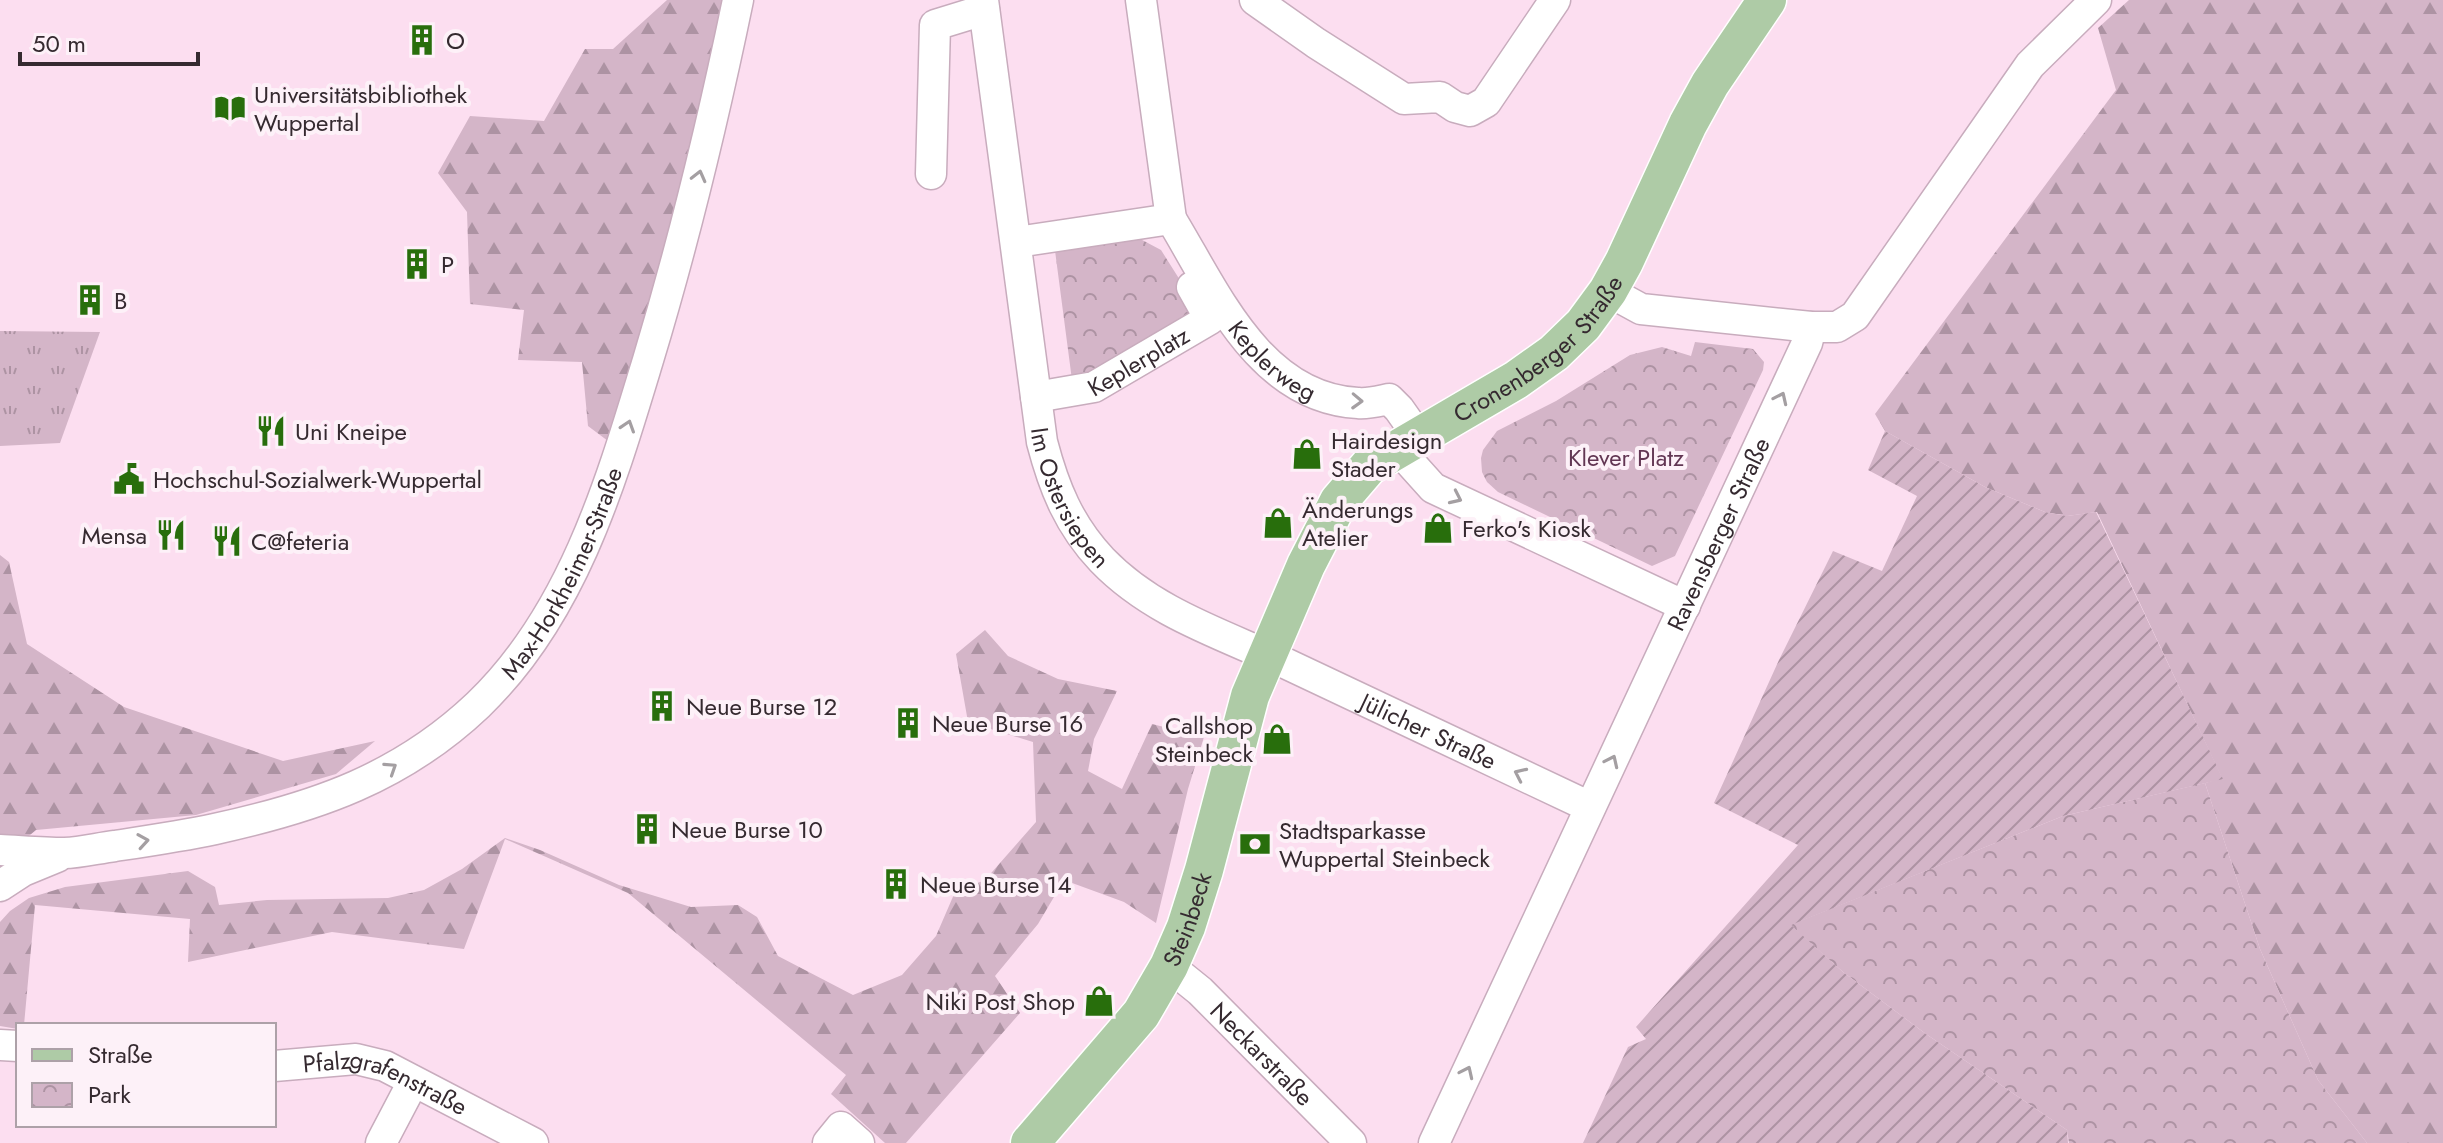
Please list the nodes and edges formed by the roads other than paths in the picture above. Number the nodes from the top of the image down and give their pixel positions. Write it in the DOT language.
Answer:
graph roads {
  1 [pos="738,0"];
  2 [pos="1141,0"];
  3 [pos="1255,0"];
  4 [pos="1555,0"];
  5 [pos="1767,0"];
  6 [pos="2096,0"];
  7 [pos="984,5"];
  8 [pos="931,174"];
  9 [pos="1171,219"];
  10 [pos="1139,224"];
  11 [pos="1017,242"];
  12 [pos="1608,291"];
  13 [pos="1811,327"];
  14 [pos="1036,397"];
  15 [pos="1407,442"];
  16 [pos="1685,606"];
  17 [pos="1266,654"];
  18 [pos="1590,807"];
  19 [pos="0,850"];
  20 [pos="66,853"];
  21 [pos="0,886"];
  22 [pos="1169,966"];
  23 [pos="276,1066"];
  24 [pos="413,1082"];
  25 [pos="381,1143"];
  26 [pos="533,1143"];
  27 [pos="828,1143"];
  28 [pos="859,1143"];
  29 [pos="1030,1143"];
  30 [pos="1351,1143"];
  31 [pos="1434,1143"];
  20 -- 1 [label="street, Max-Horkheimer-Straße, one-way"];
  2 -- 9 [label="street"];
  3 -- 4 [label="street"];
  5 -- 12 [label="main road, Cronenberger Straße"];
  6 -- 13 [label="street"];
  7 -- 8 [label="street, Im Ostersiepen"];
  7 -- 11 [label="street, Im Ostersiepen"];
  9 -- 10 [label="street"];
  9 -- 15 [label="street, Keplerweg, one-way"];
  10 -- 11 [label="street"];
  10 -- 14 [label="street, Keplerplatz"];
  11 -- 14 [label="street, Im Ostersiepen"];
  12 -- 13 [label="street"];
  12 -- 15 [label="main road, Cronenberger Straße"];
  16 -- 13 [label="street, Ravensberger Straße, one-way"];
  14 -- 17 [label="street, Im Ostersiepen"];
  15 -- 16 [label="street, one-way"];
  15 -- 17 [label="main road, Cronenberger Straße"];
  18 -- 16 [label="street, Ravensberger Straße, one-way"];
  18 -- 17 [label="street, Jülicher Straße, one-way"];
  17 -- 22 [label="main road, Steinbeck"];
  31 -- 18 [label="street, Ravensberger Straße, one-way"];
  19 -- 20 [label="street, Max-Horkheimer-Straße"];
  20 -- 21 [label="street, Max-Horkheimer-Straße"];
  22 -- 29 [label="main road, Steinbeck"];
  22 -- 30 [label="street, Neckarstraße"];
  23 -- 24 [label="street, Pfalzgrafenstraße"];
  24 -- 25 [label="street"];
  24 -- 26 [label="street, Pfalzgrafenstraße"];
  27 -- 28 [label="street"];
}
